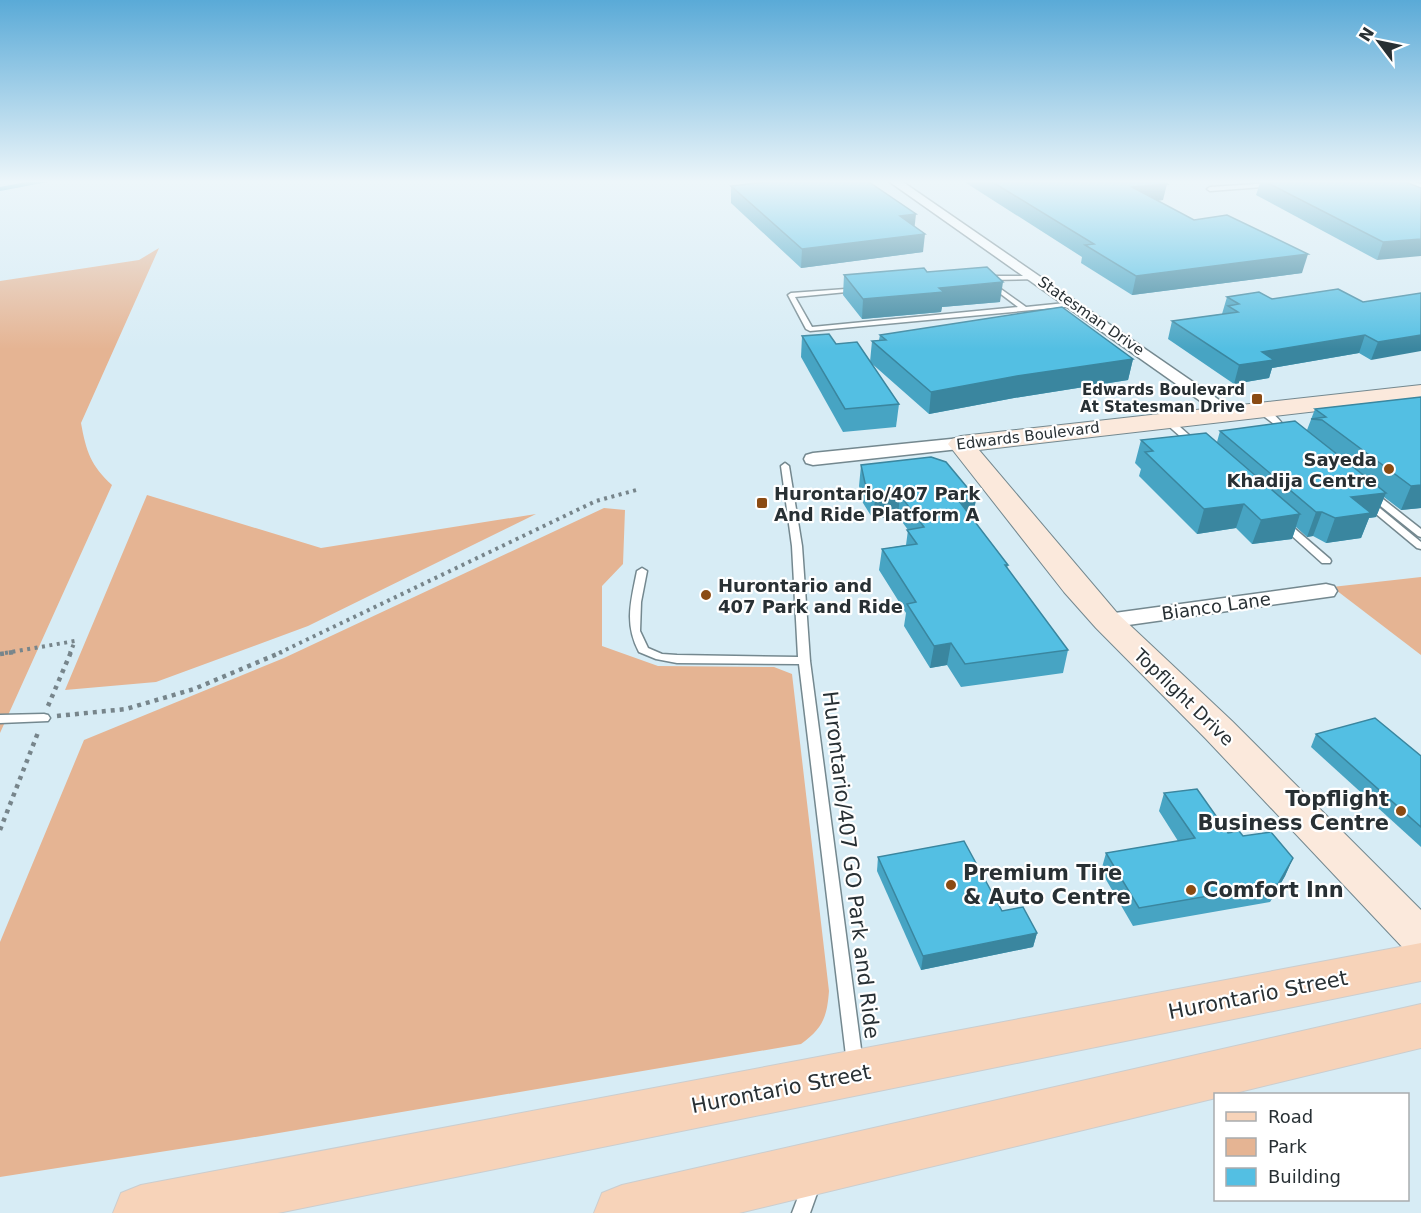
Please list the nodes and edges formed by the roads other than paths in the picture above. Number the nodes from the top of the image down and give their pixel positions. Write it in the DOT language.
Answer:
graph roads {
  1 [pos="976,237"];
  2 [pos="984,278"];
  3 [pos="1036,278"];
  4 [pos="973,279"];
  5 [pos="871,288"];
  6 [pos="1075,304"];
  7 [pos="1025,309"];
  8 [pos="1421,392"];
  9 [pos="1260,409"];
  10 [pos="1229,413"];
  11 [pos="1167,420"];
  12 [pos="1291,435"];
  13 [pos="1278,439"];
  14 [pos="961,444"];
  15 [pos="1298,445"];
  16 [pos="1199,449"];
  17 [pos="813,459"];
  18 [pos="784,466"];
  19 [pos="1275,516"];
  20 [pos="1421,534"];
  21 [pos="1420,546"];
  22 [pos="1326,561"];
  23 [pos="642,571"];
  24 [pos="1326,591"];
  25 [pos="1107,621"];
  26 [pos="804,661"];
  27 [pos="44,718"];
  28 [pos="0,719"];
  29 [pos="1421,938"];
  30 [pos="1421,962"];
  31 [pos="1421,1026"];
  32 [pos="856,1075"];
  33 [pos="809,1191"];
  34 [pos="141,1213"];
  35 [pos="622,1213"];
  1 -- 3 [label="street, Statesman Drive"];
  2 -- 3 [label="lane"];
  2 -- 4 [label="lane"];
  2 -- 7 [label="lane"];
  3 -- 6 [label="street, Statesman Drive"];
  5 -- 7 [label="lane"];
  6 -- 7 [label="lane"];
  6 -- 10 [label="street, Statesman Drive"];
  8 -- 9 [label="street, Edwards Boulevard"];
  9 -- 10 [label="street, Edwards Boulevard"];
  9 -- 12 [label="lane"];
  10 -- 11 [label="street, Edwards Boulevard"];
  11 -- 14 [label="street, Edwards Boulevard"];
  11 -- 16 [label="lane"];
  12 -- 13 [label="lane"];
  12 -- 15 [label="lane"];
  14 -- 17 [label="street, Edwards Boulevard"];
  14 -- 25 [label="street, Topflight Drive"];
  18 -- 26 [label="lane, Hurontario/407 GO Park and Ride"];
  19 -- 22 [label="lane"];
  20 -- 21 [label="lane"];
  23 -- 26 [label="lane"];
  24 -- 25 [label="street, Bianco Lane"];
  25 -- 29 [label="street, Topflight Drive"];
  26 -- 32 [label="lane, Hurontario/407 GO Park and Ride"];
  27 -- 28 [label="lane"];
  30 -- 32 [label="main road, Hurontario Street"];
  31 -- 33 [label="main road"];
  32 -- 34 [label="main road, Hurontario Street"];
  33 -- 35 [label="main road"];
}
